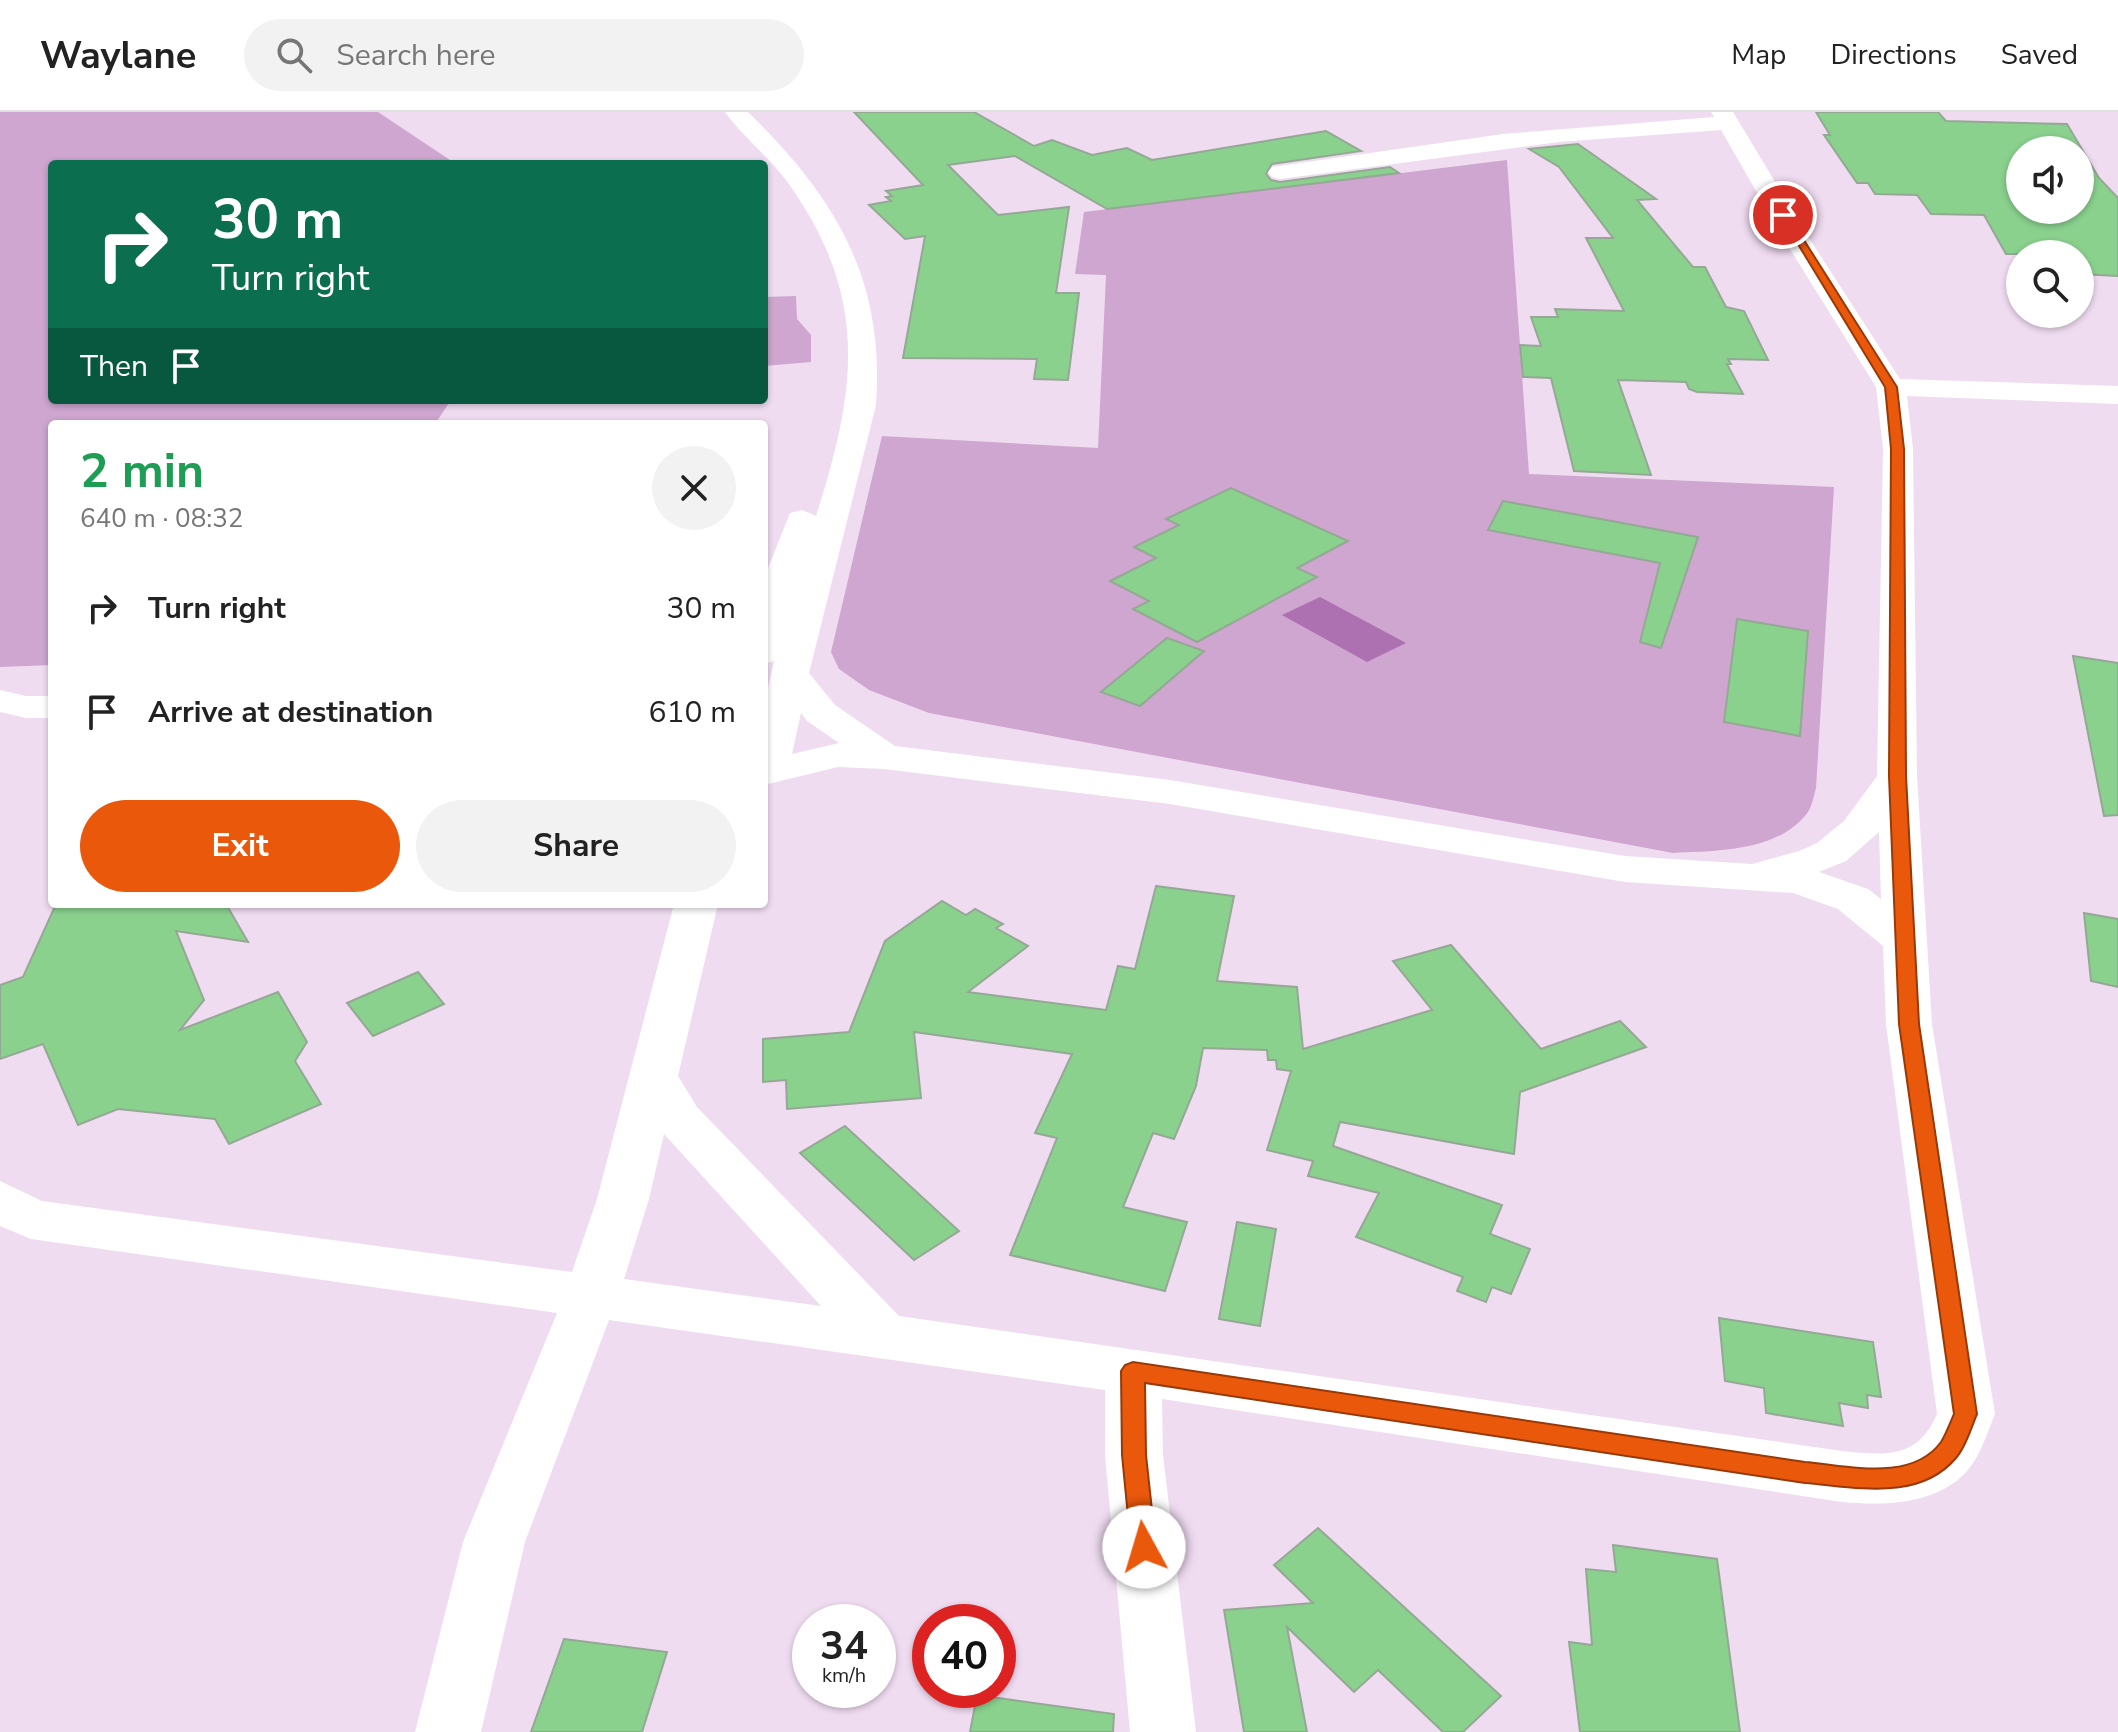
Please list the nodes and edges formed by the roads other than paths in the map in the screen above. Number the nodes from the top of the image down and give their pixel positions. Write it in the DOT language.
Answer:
graph roads {
  1 [pos="736,112"];
  2 [pos="713,113"];
  3 [pos="1725,117"];
  4 [pos="756,160"];
  5 [pos="1280,172"];
  6 [pos="768,174"];
  7 [pos="835,361"];
  8 [pos="1891,387"];
  9 [pos="2118,395"];
  10 [pos="833,400"];
  11 [pos="776,663"];
  12 [pos="0,701"];
  13 [pos="48,707"];
  14 [pos="884,757"];
  15 [pos="768,758"];
  16 [pos="768,772"];
  17 [pos="1897,776"];
  18 [pos="1745,877"];
  19 [pos="695,908"];
  20 [pos="1903,939"];
  21 [pos="653,1076"];
  22 [pos="0,1201"];
  23 [pos="591,1296"];
  24 [pos="885,1338"];
  25 [pos="1133,1371"];
  26 [pos="448,1732"];
  27 [pos="1163,1732"];
  1 -- 11 [label="street"];
  2 -- 4 [label="street"];
  3 -- 5 [label="street"];
  3 -- 8 [label="street"];
  6 -- 7 [label="street"];
  8 -- 9 [label="street"];
  8 -- 17 [label="street"];
  10 -- 11 [label="street"];
  11 -- 14 [label="street"];
  11 -- 15 [label="street"];
  12 -- 13 [label="street"];
  14 -- 16 [label="street"];
  14 -- 18 [label="street"];
  17 -- 18 [label="street"];
  17 -- 20 [label="street"];
  18 -- 20 [label="street"];
  19 -- 21 [label="street"];
  20 -- 25 [label="street"];
  21 -- 23 [label="street"];
  21 -- 24 [label="street"];
  22 -- 23 [label="street"];
  23 -- 24 [label="street"];
  23 -- 26 [label="street"];
  24 -- 25 [label="street"];
  25 -- 27 [label="street"];
}
